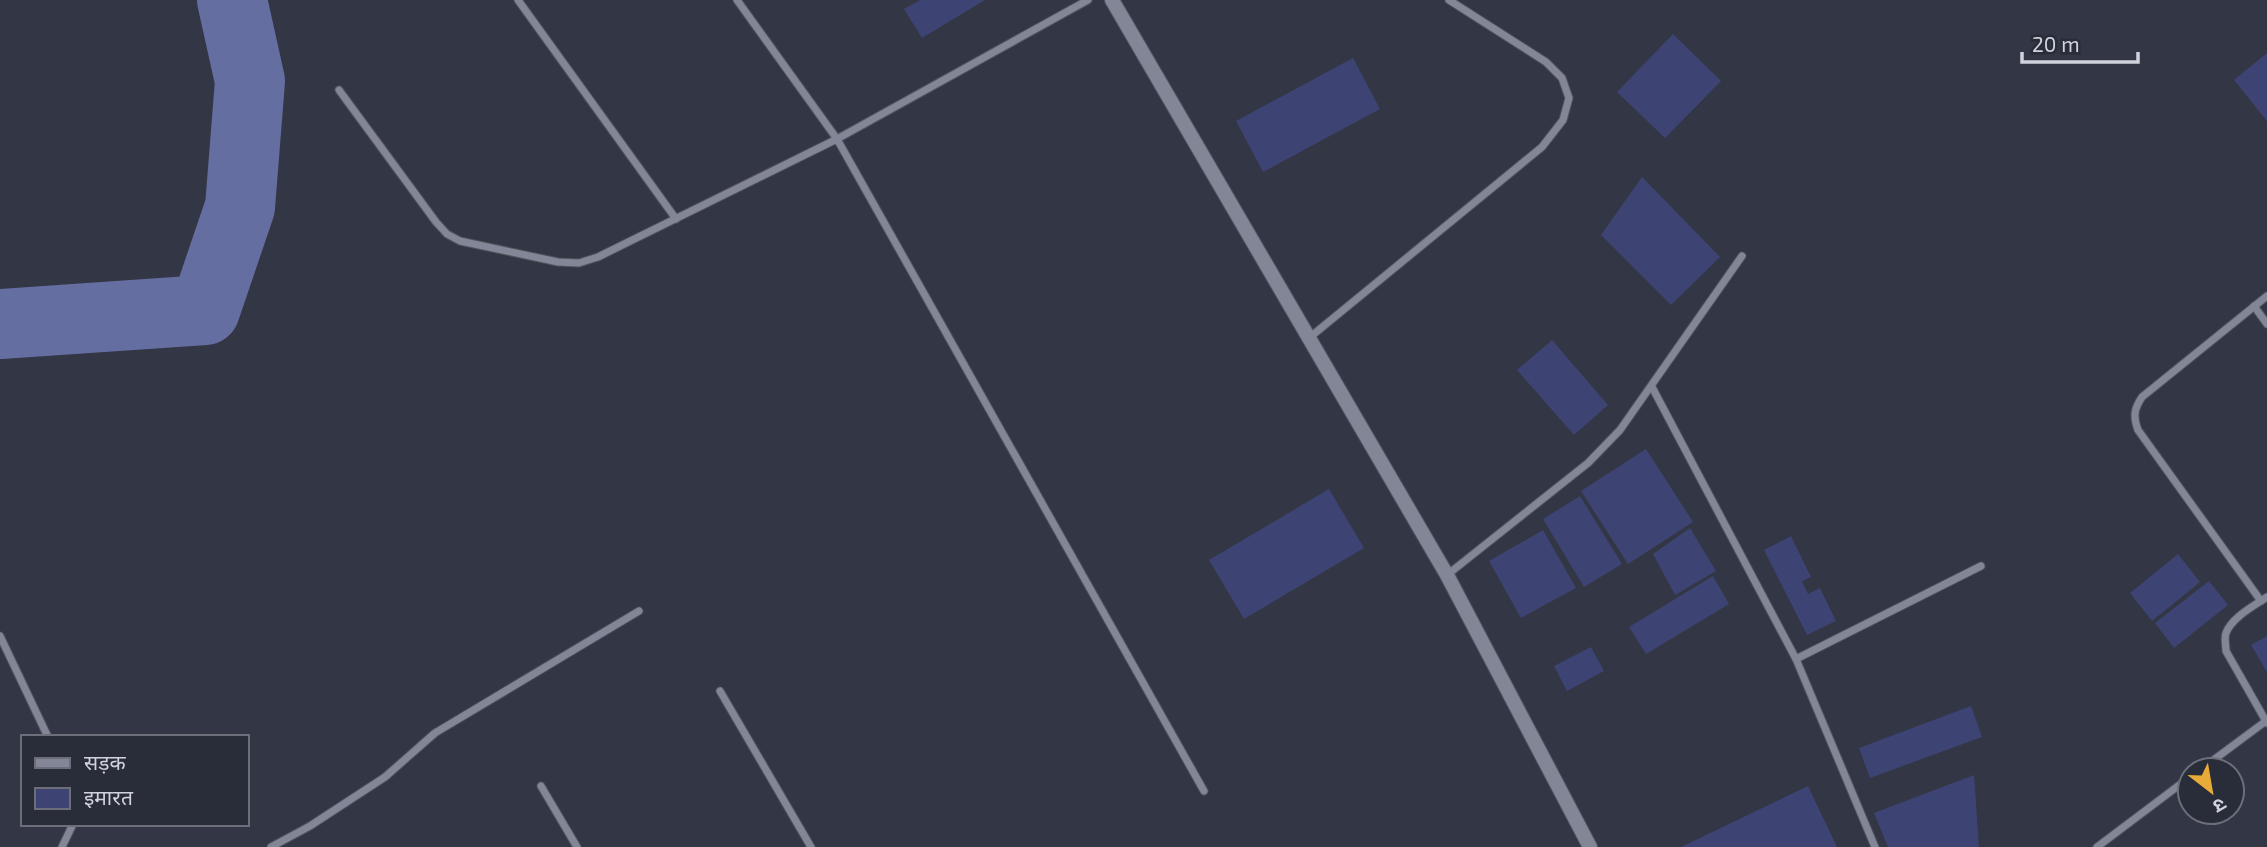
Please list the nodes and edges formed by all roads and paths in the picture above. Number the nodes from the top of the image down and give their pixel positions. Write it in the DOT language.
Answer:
graph roads {
  1 [pos="517,0"];
  2 [pos="737,0"];
  3 [pos="1088,0"];
  4 [pos="1112,0"];
  5 [pos="1449,0"];
  6 [pos="339,90"];
  7 [pos="837,139"];
  8 [pos="676,219"];
  9 [pos="1742,256"];
  10 [pos="2267,296"];
  11 [pos="2254,306"];
  12 [pos="2267,324"];
  13 [pos="1308,338"];
  14 [pos="1652,387"];
  15 [pos="1981,566"];
  16 [pos="1447,575"];
  17 [pos="2264,599"];
  18 [pos="639,611"];
  19 [pos="0,636"];
  20 [pos="1796,659"];
  21 [pos="720,691"];
  22 [pos="2266,722"];
  23 [pos="47,735"];
  24 [pos="2219,756"];
  25 [pos="541,786"];
  26 [pos="2176,788"];
  27 [pos="1204,791"];
  28 [pos="72,826"];
  29 [pos="62,847"];
  30 [pos="271,847"];
  31 [pos="577,847"];
  32 [pos="811,847"];
  33 [pos="1590,847"];
  34 [pos="1875,847"];
  35 [pos="2097,847"];
  1 -- 8 [label="street"];
  2 -- 7 [label="street"];
  3 -- 7 [label="street"];
  4 -- 13 [label="main road"];
  5 -- 13 [label="street"];
  6 -- 8 [label="street"];
  7 -- 8 [label="street"];
  7 -- 27 [label="street"];
  9 -- 14 [label="street"];
  10 -- 11 [label="street"];
  11 -- 12 [label="street"];
  11 -- 17 [label="street"];
  13 -- 16 [label="main road"];
  14 -- 16 [label="street"];
  14 -- 20 [label="street"];
  15 -- 20 [label="street"];
  16 -- 33 [label="main road"];
  17 -- 22 [label="street"];
  18 -- 30 [label="street"];
  19 -- 23 [label="street"];
  20 -- 34 [label="street"];
  21 -- 32 [label="street"];
  22 -- 24 [label="street"];
  25 -- 31 [label="street"];
  26 -- 35 [label="street"];
  28 -- 29 [label="street"];
}
